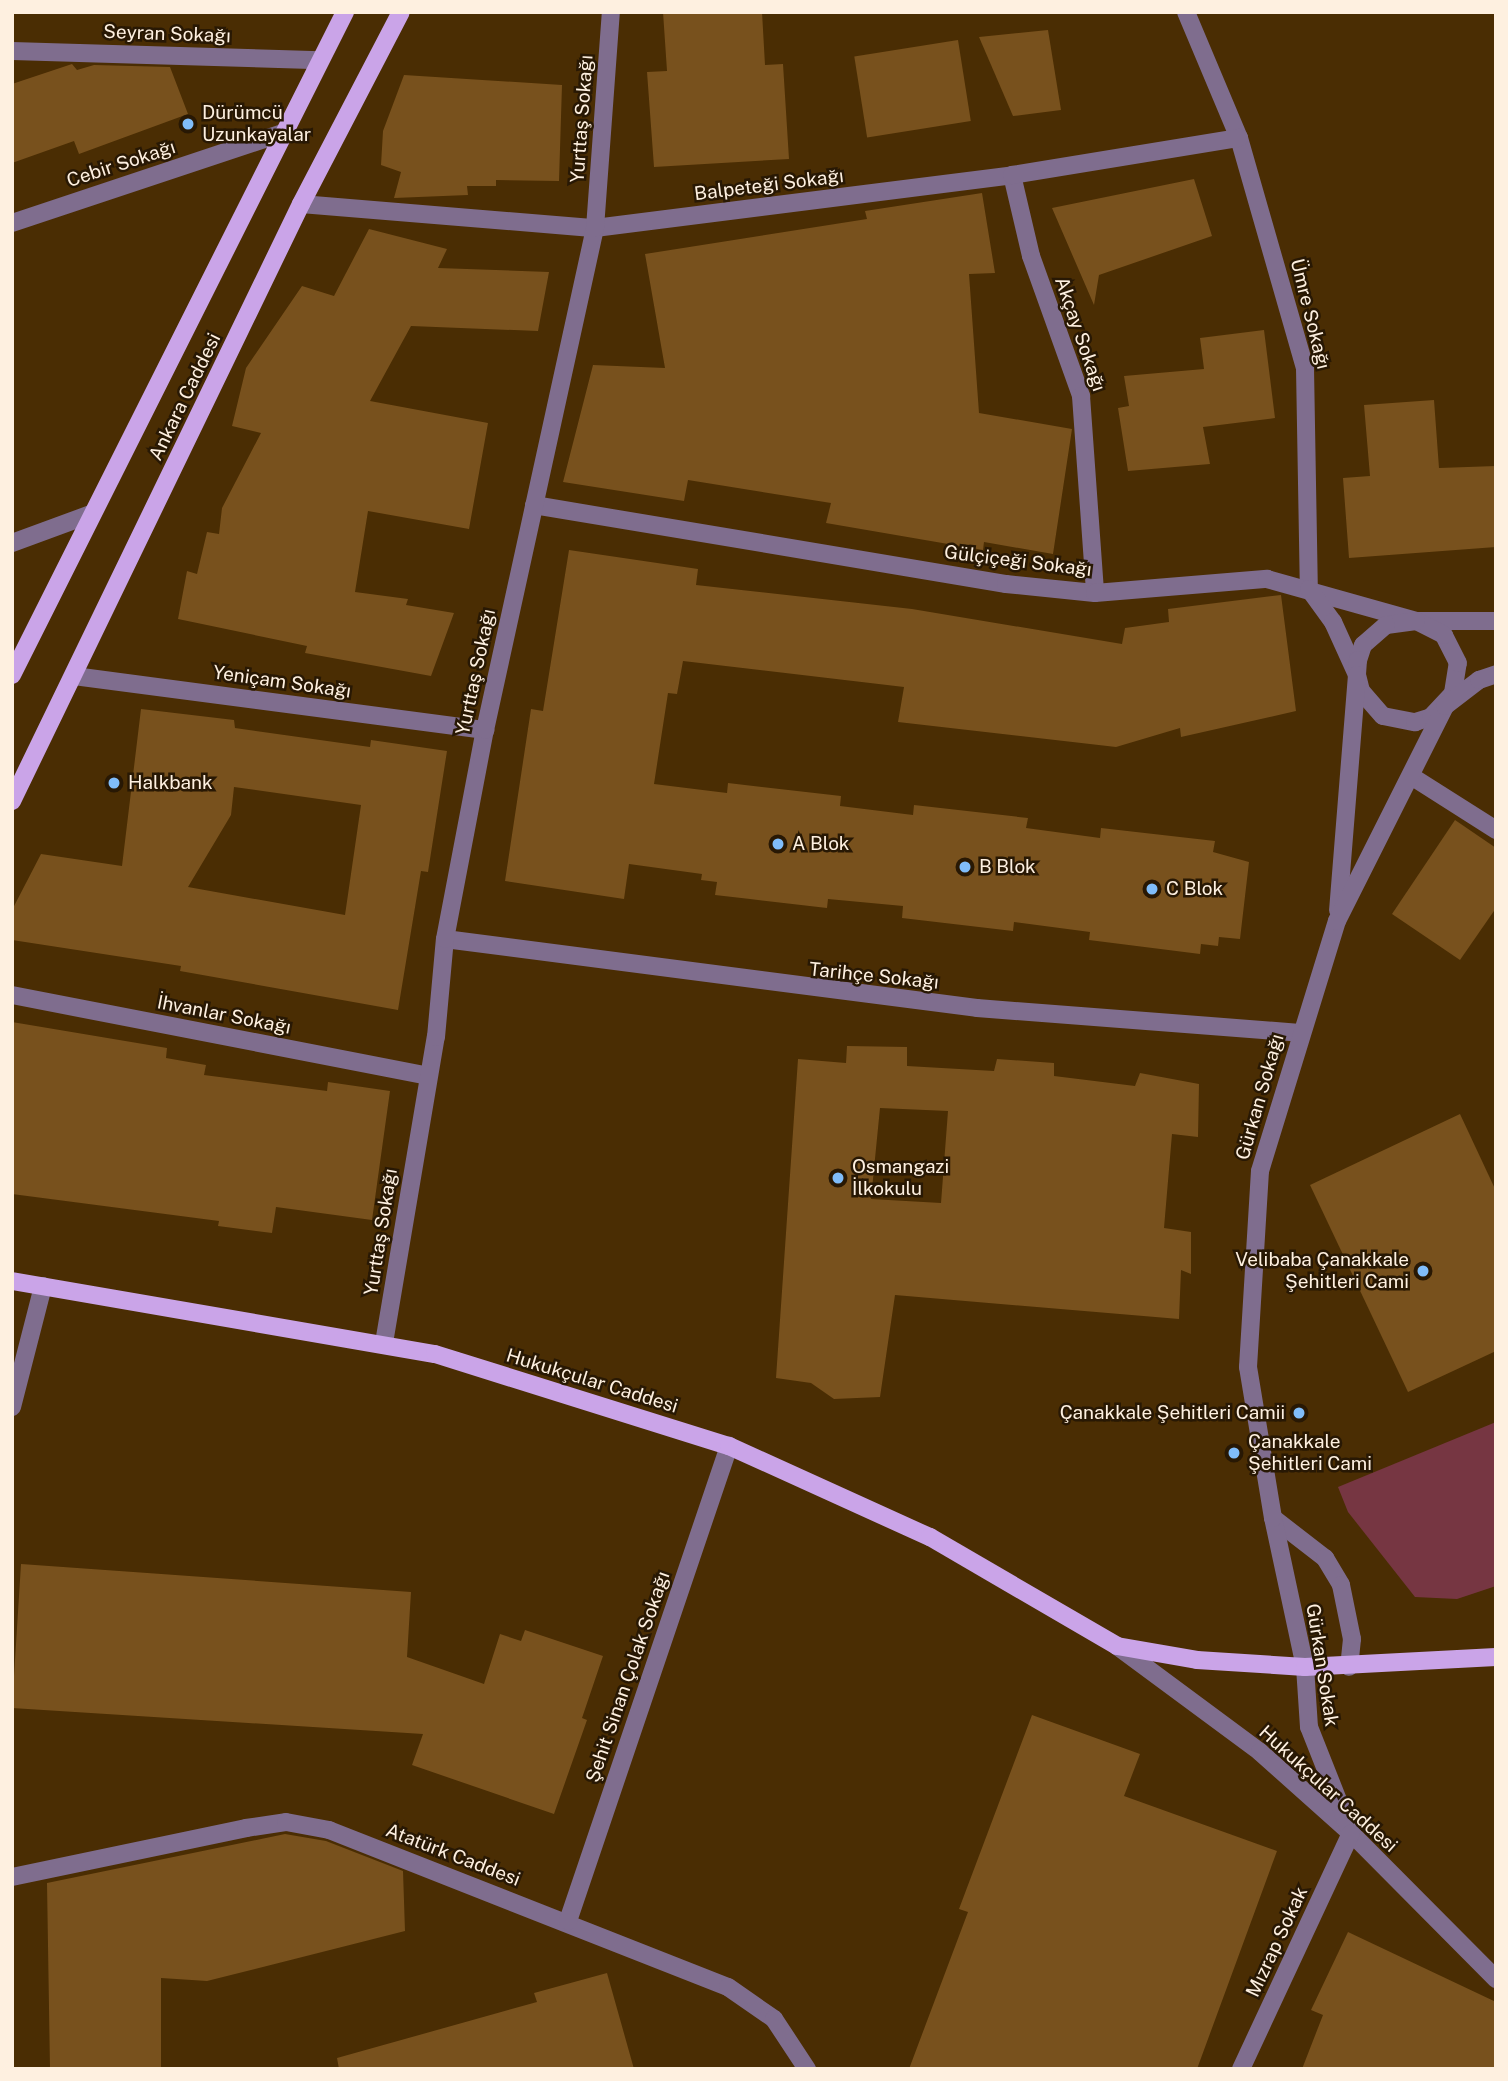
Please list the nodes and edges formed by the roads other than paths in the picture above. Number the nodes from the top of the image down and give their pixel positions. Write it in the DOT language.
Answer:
graph roads {
  1 [pos="345,12"];
  2 [pos="401,12"];
  3 [pos="611,12"];
  4 [pos="1186,12"];
  5 [pos="12,51"];
  6 [pos="320,60"];
  7 [pos="283,132"];
  8 [pos="1239,138"];
  9 [pos="1013,175"];
  10 [pos="301,204"];
  11 [pos="12,223"];
  12 [pos="595,228"];
  13 [pos="534,505"];
  14 [pos="92,514"];
  15 [pos="12,542"];
  16 [pos="1309,589"];
  17 [pos="1094,593"];
  18 [pos="1416,621"];
  19 [pos="1496,621"];
  20 [pos="1496,674"];
  21 [pos="12,675"];
  22 [pos="1357,675"];
  23 [pos="74,676"];
  24 [pos="1445,706"];
  25 [pos="485,730"];
  26 [pos="1410,776"];
  27 [pos="12,802"];
  28 [pos="1496,830"];
  29 [pos="1337,921"];
  30 [pos="445,939"];
  31 [pos="12,995"];
  32 [pos="1300,1033"];
  33 [pos="428,1076"];
  34 [pos="12,1281"];
  35 [pos="43,1286"];
  36 [pos="384,1343"];
  37 [pos="12,1407"];
  38 [pos="729,1446"];
  39 [pos="1270,1498"];
  40 [pos="1273,1518"];
  41 [pos="1117,1646"];
  42 [pos="1496,1657"];
  43 [pos="1305,1667"];
  44 [pos="1349,1667"];
  45 [pos="1350,1833"];
  46 [pos="41,1872"];
  47 [pos="12,1877"];
  48 [pos="12,1889"];
  49 [pos="568,1921"];
  50 [pos="1496,1979"];
  51 [pos="807,2069"];
  52 [pos="1241,2069"];
  1 -- 6 [label="main road, Ankara Caddesi"];
  2 -- 10 [label="main road, Ankara Caddesi"];
  3 -- 12 [label="street, Yurttaş Sokağı"];
  4 -- 8 [label="street, Ümre Sokağı"];
  5 -- 6 [label="street, Seyran Sokağı"];
  6 -- 7 [label="main road, Ankara Caddesi"];
  7 -- 11 [label="street, Cebir Sokağı"];
  7 -- 14 [label="main road, Ankara Caddesi"];
  8 -- 9 [label="street, Balpeteği Sokağı"];
  8 -- 16 [label="street, Ümre Sokağı"];
  9 -- 12 [label="street, Balpeteği Sokağı"];
  9 -- 17 [label="street, Akçay Sokağı"];
  10 -- 12 [label="street, Balpeteği Sokağı"];
  10 -- 23 [label="main road, Ankara Caddesi"];
  12 -- 13 [label="street, Yurttaş Sokağı"];
  13 -- 17 [label="street, Gülçiçeği Sokağı"];
  13 -- 25 [label="street, Yurttaş Sokağı"];
  14 -- 15 [label="street"];
  14 -- 21 [label="main road, Ankara Caddesi"];
  16 -- 17 [label="street, Gülçiçeği Sokağı"];
  16 -- 18 [label="street, Gülçiçeği Sokağı"];
  16 -- 22 [label="street"];
  18 -- 19 [label="street, Gülçiçeği Sokağı"];
  18 -- 22 [label="street"];
  18 -- 24 [label="street"];
  20 -- 24 [label="street"];
  22 -- 24 [label="street"];
  22 -- 29 [label="street, Gürkan Sokağı"];
  23 -- 25 [label="street, Yeniçam Sokağı"];
  23 -- 27 [label="main road, Ankara Caddesi"];
  24 -- 26 [label="street, Gürkan Sokağı"];
  25 -- 30 [label="street, Yurttaş Sokağı"];
  26 -- 28 [label="street"];
  26 -- 29 [label="street, Gürkan Sokağı"];
  29 -- 32 [label="street, Gürkan Sokağı"];
  30 -- 32 [label="street, Tarihçe Sokağı"];
  30 -- 33 [label="street, Yurttaş Sokağı"];
  31 -- 33 [label="street, İhvanlar Sokağı"];
  32 -- 39 [label="street, Gürkan Sokağı"];
  33 -- 36 [label="street, Yurttaş Sokağı"];
  34 -- 35 [label="main road, Hukukçular Caddesi"];
  35 -- 36 [label="main road, Hukukçular Caddesi"];
  35 -- 37 [label="street"];
  36 -- 38 [label="main road, Hukukçular Caddesi"];
  38 -- 41 [label="main road, Hukukçular Caddesi"];
  38 -- 49 [label="street, Şehit Sinan Çolak Sokağı"];
  39 -- 40 [label="street, Gürkan Sokak"];
  40 -- 43 [label="street, Gürkan Sokak"];
  40 -- 44 [label="street"];
  41 -- 43 [label="main road, Hukukçular Caddesi"];
  41 -- 45 [label="street, Hukukçular Caddesi"];
  42 -- 44 [label="main road, Hukukçular Caddesi"];
  43 -- 44 [label="main road, Hukukçular Caddesi"];
  43 -- 45 [label="street, Gürkan Sokak"];
  45 -- 50 [label="street, Hukukçular Caddesi"];
  45 -- 52 [label="street, Mızrap Sokak"];
  46 -- 47 [label="street, Atatürk Caddesi"];
  46 -- 48 [label="street, Atatürk Caddesi"];
  46 -- 49 [label="street, Atatürk Caddesi"];
  49 -- 51 [label="street, Atatürk Caddesi"];
}
